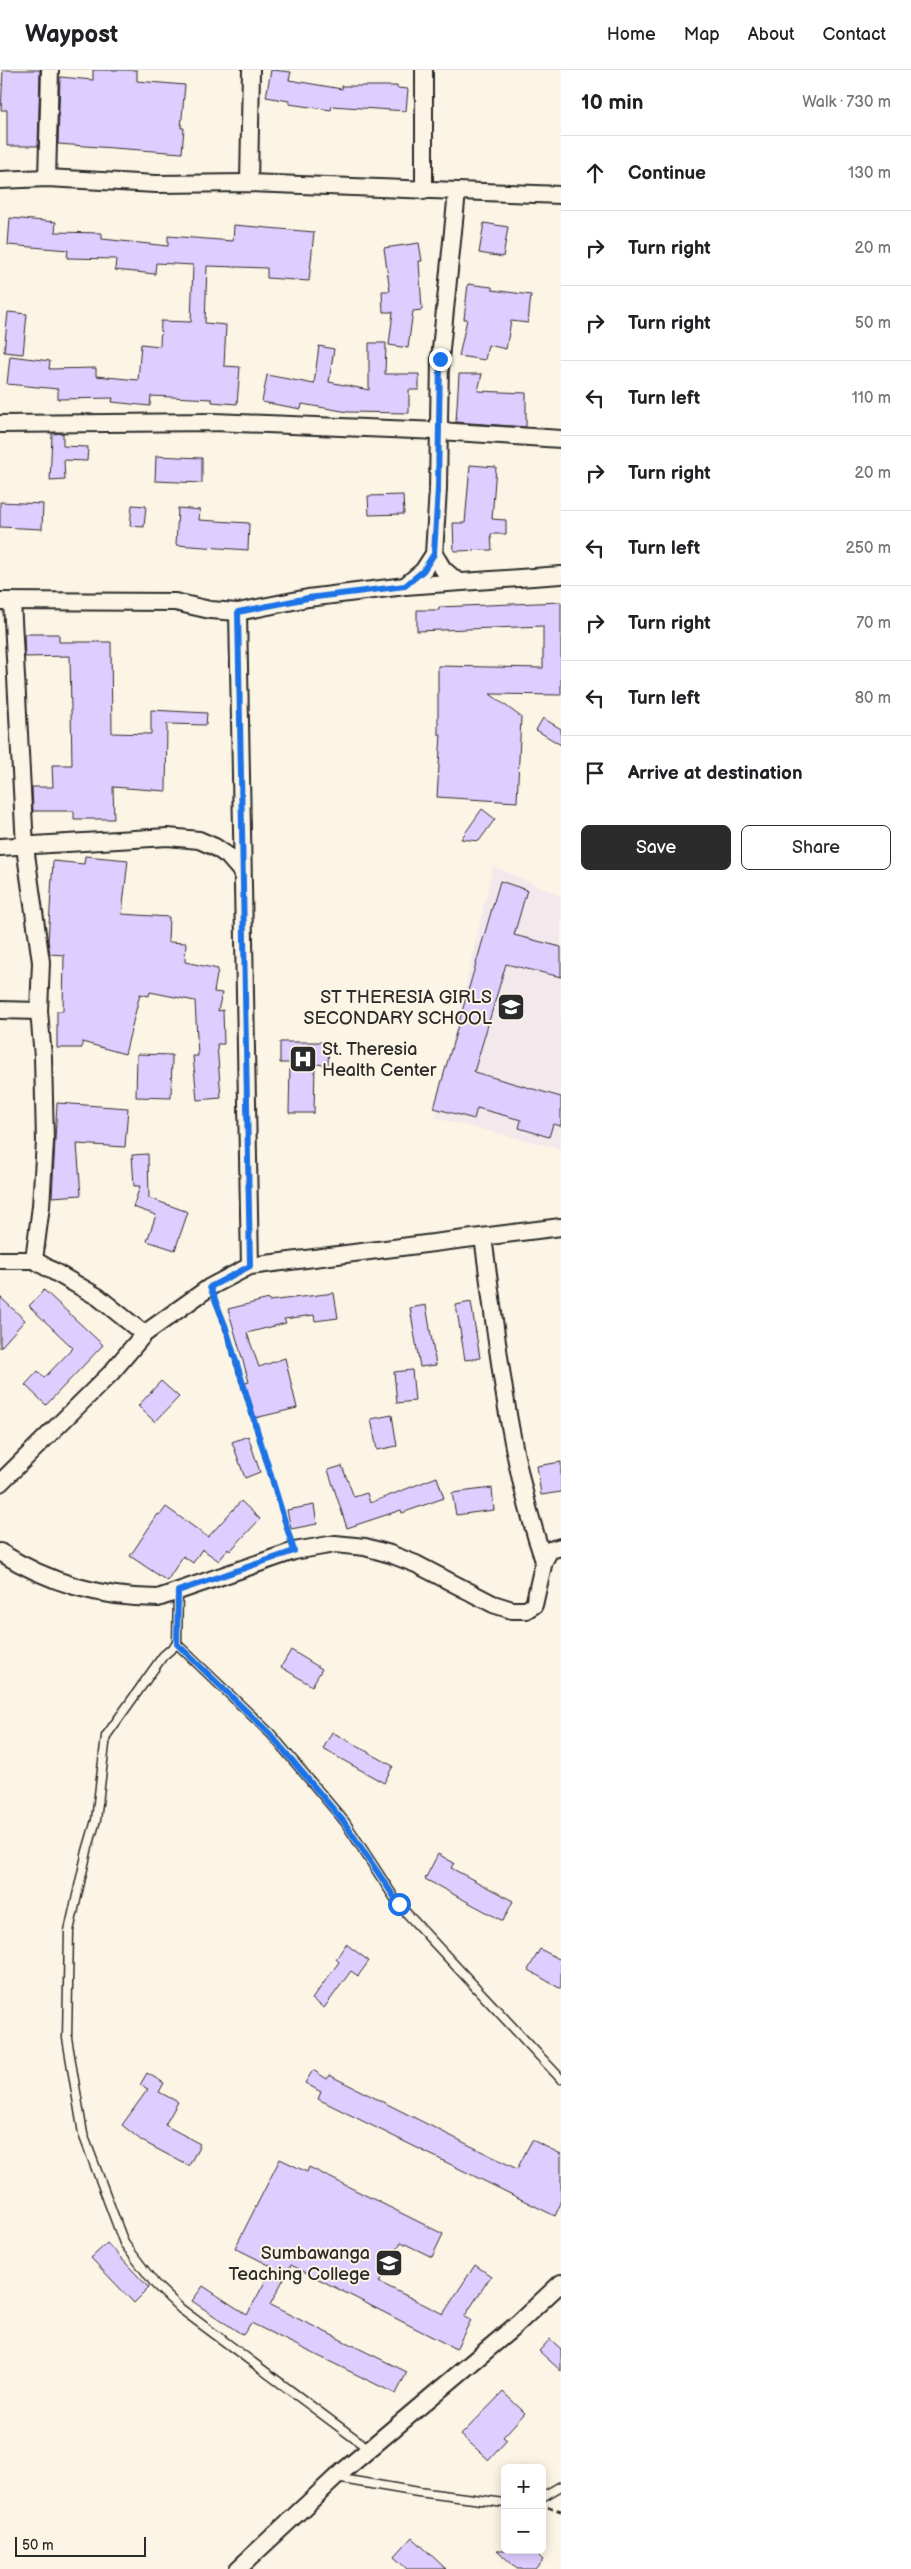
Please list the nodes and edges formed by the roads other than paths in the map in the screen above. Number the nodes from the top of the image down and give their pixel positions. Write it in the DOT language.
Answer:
graph roads {
  1 [pos="50,70"];
  2 [pos="251,70"];
  3 [pos="424,70"];
  4 [pos="47,178"];
  5 [pos="0,180"];
  6 [pos="249,183"];
  7 [pos="424,191"];
  8 [pos="456,192"];
  9 [pos="561,195"];
  10 [pos="0,424"];
  11 [pos="439,431"];
  12 [pos="561,439"];
  13 [pos="434,554"];
  14 [pos="561,575"];
  15 [pos="457,581"];
  16 [pos="405,586"];
  17 [pos="6,601"];
  18 [pos="238,612"];
  19 [pos="0,847"];
  20 [pos="25,847"];
  21 [pos="241,871"];
  22 [pos="0,1010"];
  23 [pos="39,1011"];
  24 [pos="561,1227"];
  25 [pos="483,1237"];
  26 [pos="0,1260"];
  27 [pos="34,1260"];
  28 [pos="250,1266"];
  29 [pos="144,1334"];
  30 [pos="0,1483"];
  31 [pos="561,1547"];
  32 [pos="0,1552"];
  33 [pos="544,1561"];
  34 [pos="178,1591"];
  35 [pos="177,1644"];
  36 [pos="561,2079"];
  37 [pos="561,2283"];
  38 [pos="369,2449"];
  39 [pos="335,2478"];
  40 [pos="561,2486"];
  41 [pos="546,2495"];
  42 [pos="501,2502"];
  43 [pos="238,2569"];
  1 -- 4 [label="street"];
  2 -- 6 [label="street"];
  3 -- 7 [label="street"];
  4 -- 5 [label="street"];
  4 -- 6 [label="street"];
  6 -- 7 [label="street"];
  7 -- 8 [label="street"];
  8 -- 9 [label="street"];
  8 -- 11 [label="street"];
  10 -- 11 [label="street"];
  11 -- 12 [label="street"];
  11 -- 13 [label="street"];
  13 -- 15 [label="street"];
  13 -- 16 [label="street"];
  14 -- 15 [label="street"];
  15 -- 16 [label="street"];
  16 -- 18 [label="street"];
  17 -- 18 [label="street"];
  17 -- 20 [label="street"];
  18 -- 21 [label="street"];
  19 -- 20 [label="street"];
  20 -- 21 [label="street"];
  20 -- 23 [label="street"];
  21 -- 28 [label="street"];
  22 -- 23 [label="street"];
  23 -- 27 [label="street"];
  24 -- 25 [label="street"];
  25 -- 28 [label="street"];
  25 -- 33 [label="street"];
  26 -- 27 [label="street"];
  27 -- 29 [label="street"];
  28 -- 29 [label="street"];
  29 -- 30 [label="street"];
  31 -- 33 [label="street"];
  32 -- 34 [label="street"];
  33 -- 34 [label="street"];
  34 -- 35 [label="lane"];
  35 -- 36 [label="lane"];
  35 -- 38 [label="lane"];
  37 -- 38 [label="street"];
  38 -- 39 [label="street"];
  39 -- 42 [label="lane"];
  39 -- 43 [label="street"];
  40 -- 41 [label="lane"];
}
